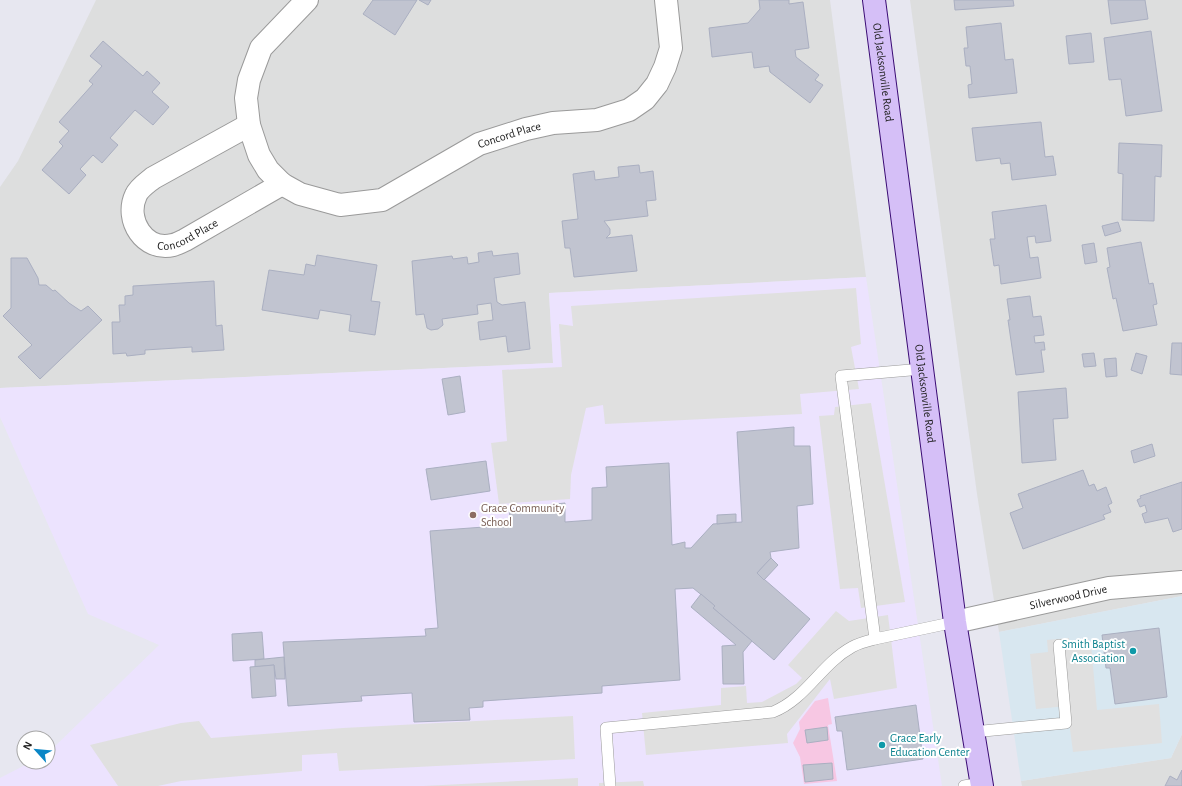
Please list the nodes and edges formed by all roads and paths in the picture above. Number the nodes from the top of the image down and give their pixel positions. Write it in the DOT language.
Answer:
graph roads {
  1 [pos="307,0"];
  2 [pos="666,0"];
  3 [pos="874,0"];
  4 [pos="248,125"];
  5 [pos="282,184"];
  6 [pos="922,369"];
  7 [pos="1182,582"];
  8 [pos="955,622"];
  9 [pos="875,639"];
  10 [pos="1059,645"];
  11 [pos="973,732"];
  12 [pos="976,785"];
  13 [pos="610,786"];
  1 -- 4 [label="street, Concord Place"];
  2 -- 5 [label="street, Concord Place"];
  3 -- 6 [label="main road, Old Jacksonville Road"];
  4 -- 5 [label="street, Concord Place"];
  4 -- 5 [label="street, Concord Place"];
  6 -- 8 [label="main road, Old Jacksonville Road"];
  6 -- 9 [label="lane"];
  7 -- 8 [label="street, Silverwood Drive"];
  8 -- 9 [label="lane"];
  8 -- 11 [label="main road, Old Jacksonville Road"];
  9 -- 13 [label="lane"];
  10 -- 11 [label="lane"];
  11 -- 12 [label="main road, Old Jacksonville Road"];
}
